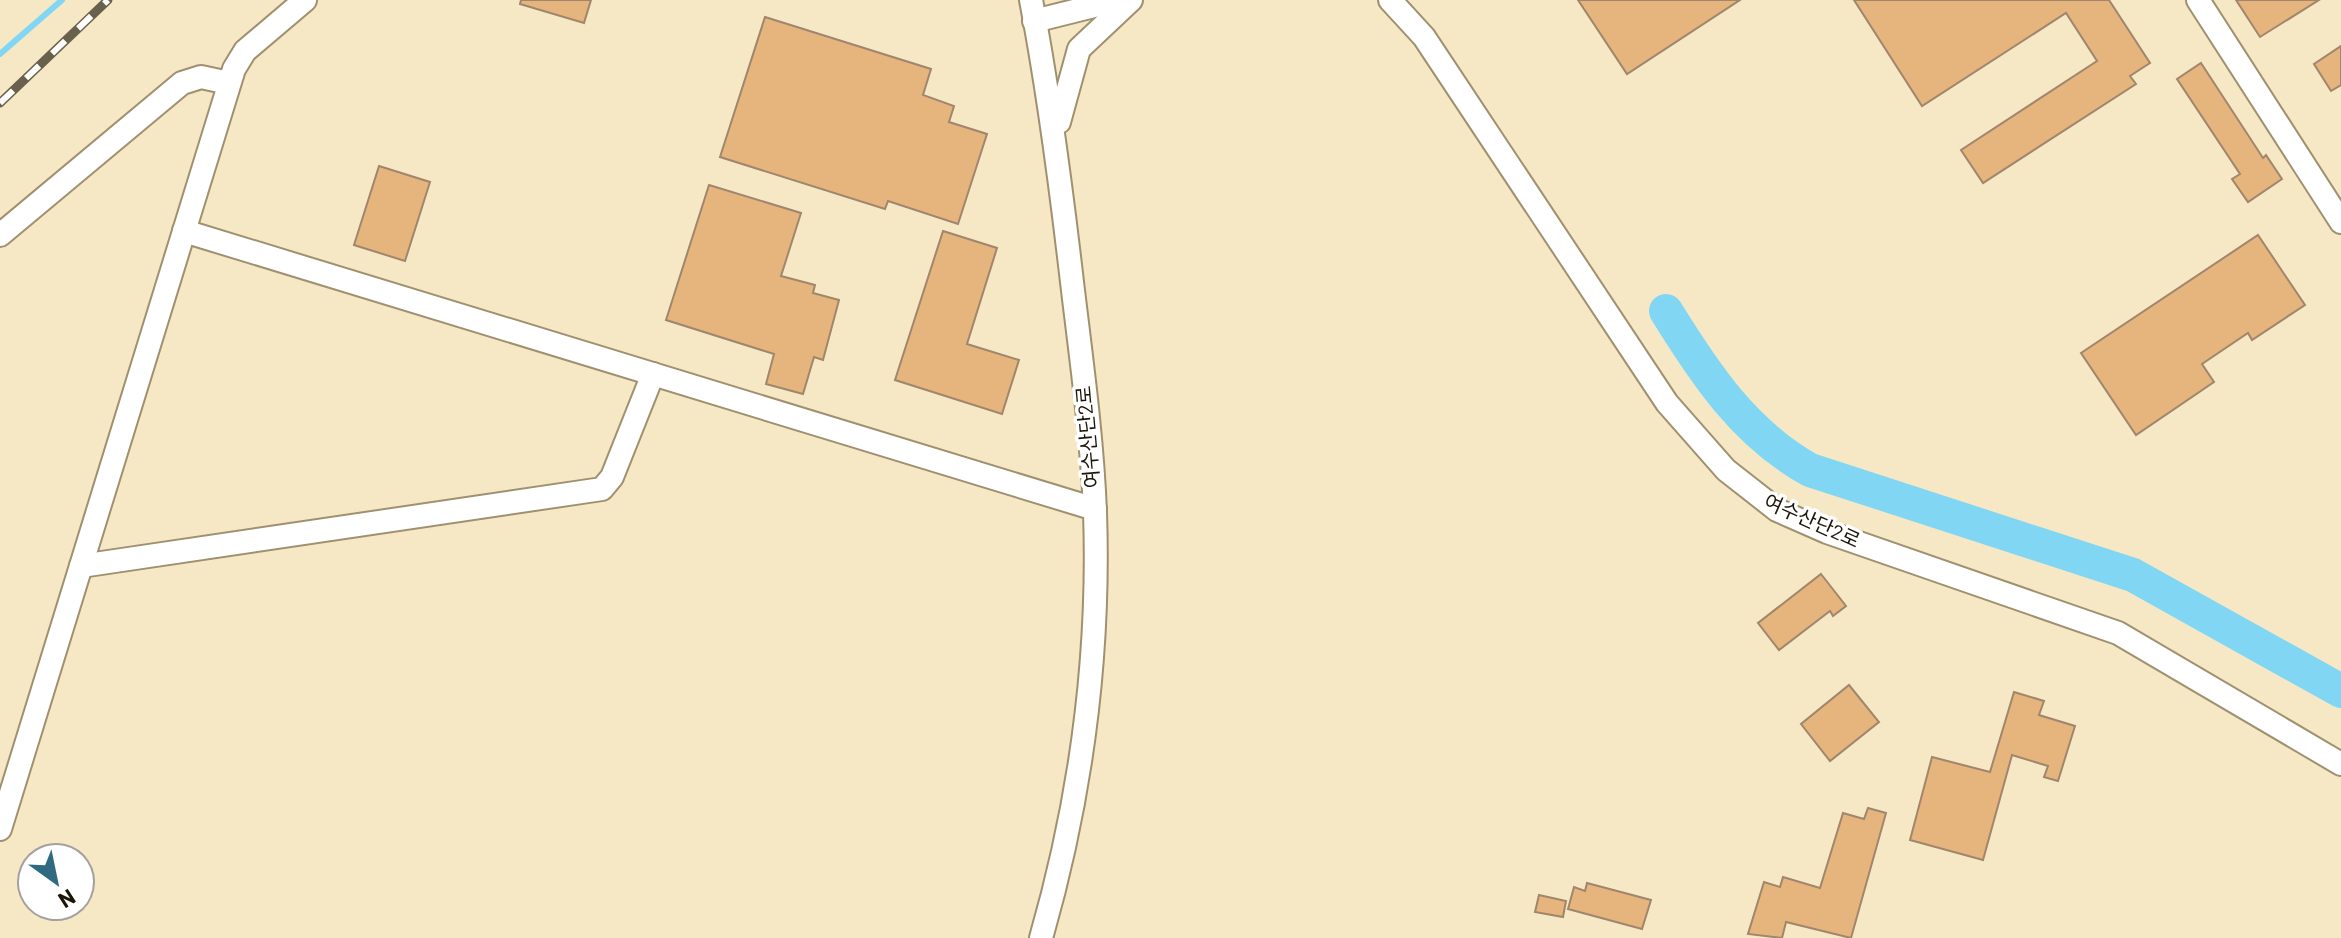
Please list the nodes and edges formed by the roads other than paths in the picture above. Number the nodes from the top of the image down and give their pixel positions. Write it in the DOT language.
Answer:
graph roads {
  1 [pos="305,0"];
  2 [pos="1012,0"];
  3 [pos="1118,0"];
  4 [pos="1131,0"];
  5 [pos="1390,0"];
  6 [pos="2198,0"];
  7 [pos="1032,10"];
  8 [pos="229,83"];
  9 [pos="1056,147"];
  10 [pos="2341,222"];
  11 [pos="184,231"];
  12 [pos="0,235"];
  13 [pos="653,374"];
  14 [pos="1095,509"];
  15 [pos="81,566"];
  16 [pos="2341,764"];
  17 [pos="0,829"];
  18 [pos="1041,938"];
  1 -- 8 [label="street"];
  2 -- 7 [label="street"];
  3 -- 7 [label="street"];
  4 -- 9 [label="street"];
  5 -- 16 [label="street, 여수산단2로"];
  6 -- 10 [label="street"];
  7 -- 9 [label="street, 여수산단2로"];
  8 -- 11 [label="street"];
  8 -- 12 [label="street"];
  9 -- 14 [label="street, 여수산단2로"];
  11 -- 13 [label="street"];
  11 -- 15 [label="street"];
  13 -- 14 [label="street"];
  13 -- 15 [label="street"];
  14 -- 18 [label="street, 여수산단2로"];
  15 -- 17 [label="street"];
}
